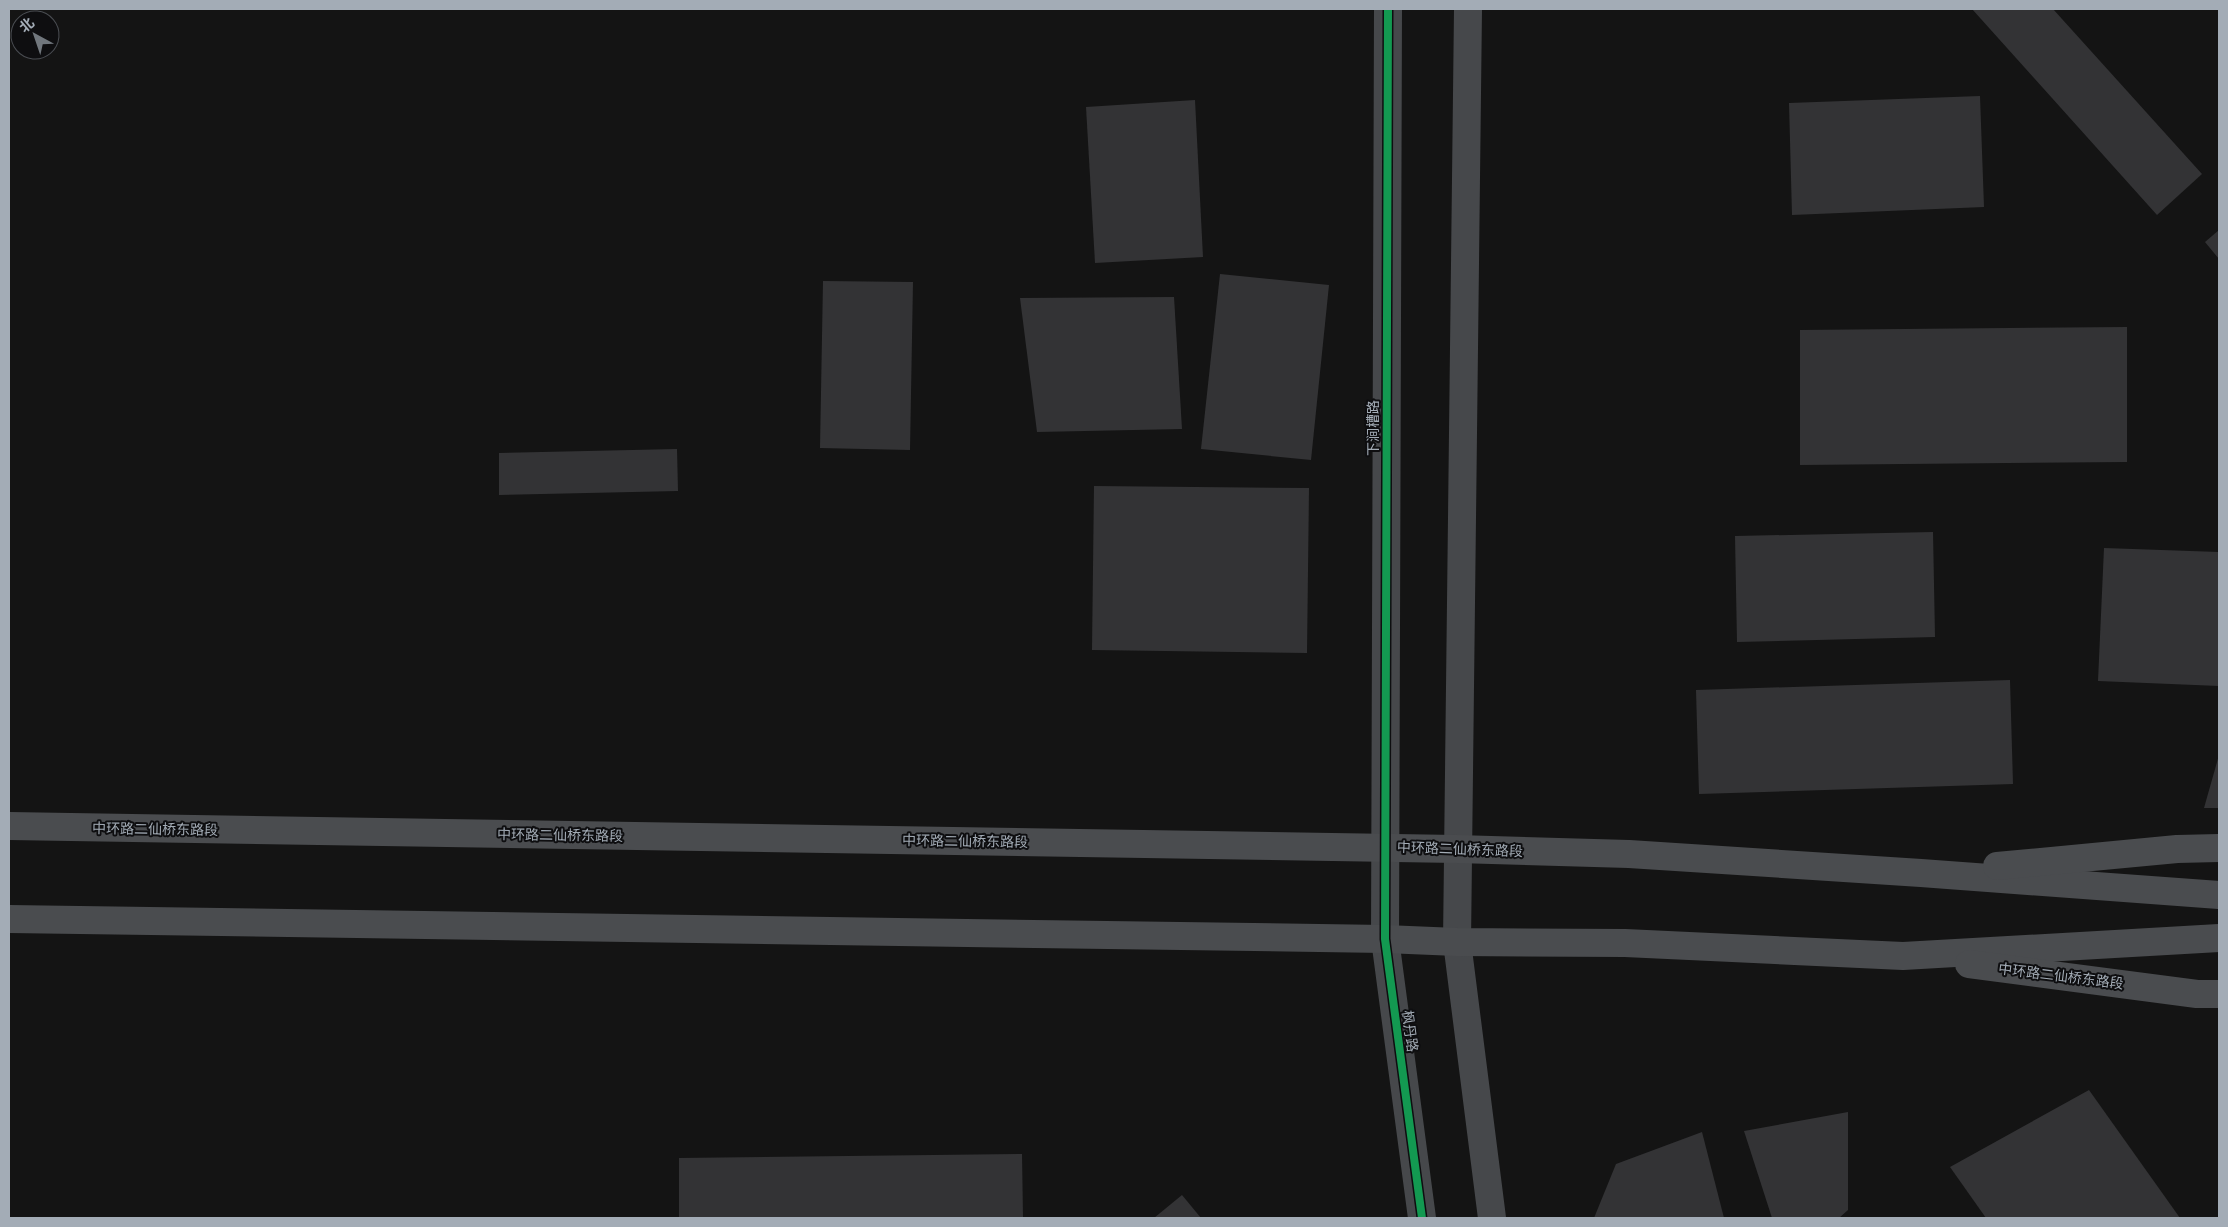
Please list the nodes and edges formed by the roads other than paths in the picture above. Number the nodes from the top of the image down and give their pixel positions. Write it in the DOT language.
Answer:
graph roads {
  1 [pos="1388,9"];
  2 [pos="1468,9"];
  3 [pos="9,826"];
  4 [pos="1384,847"];
  5 [pos="2219,848"];
  6 [pos="1457,849"];
  7 [pos="1920,873"];
  8 [pos="2214,895"];
  9 [pos="9,919"];
  10 [pos="2215,938"];
  11 [pos="1385,939"];
  12 [pos="1456,942"];
  13 [pos="1903,956"];
  14 [pos="2219,994"];
  15 [pos="1422,1218"];
  16 [pos="1492,1218"];
  1 -- 4 [label="street, 下涧槽路"];
  2 -- 6 [label="street"];
  3 -- 4 [label="main road, 中环路二仙桥东路段"];
  4 -- 6 [label="main road, 中环路二仙桥东路段"];
  4 -- 11 [label="street, 枫丹路"];
  5 -- 7 [label="main road, 中环路二仙桥东路段"];
  6 -- 7 [label="main road, 中环路二仙桥东路段"];
  6 -- 12 [label="street"];
  7 -- 8 [label="main road, 中环路二仙桥东路段"];
  9 -- 11 [label="main road, 中环路二仙桥东路段"];
  10 -- 13 [label="main road, 中环路二仙桥东路段"];
  11 -- 12 [label="main road, 中环路二仙桥东路段"];
  11 -- 15 [label="street, 枫丹路"];
  12 -- 13 [label="main road, 中环路二仙桥东路段"];
  12 -- 16 [label="street"];
  13 -- 14 [label="main road, 中环路二仙桥东路段"];
}
